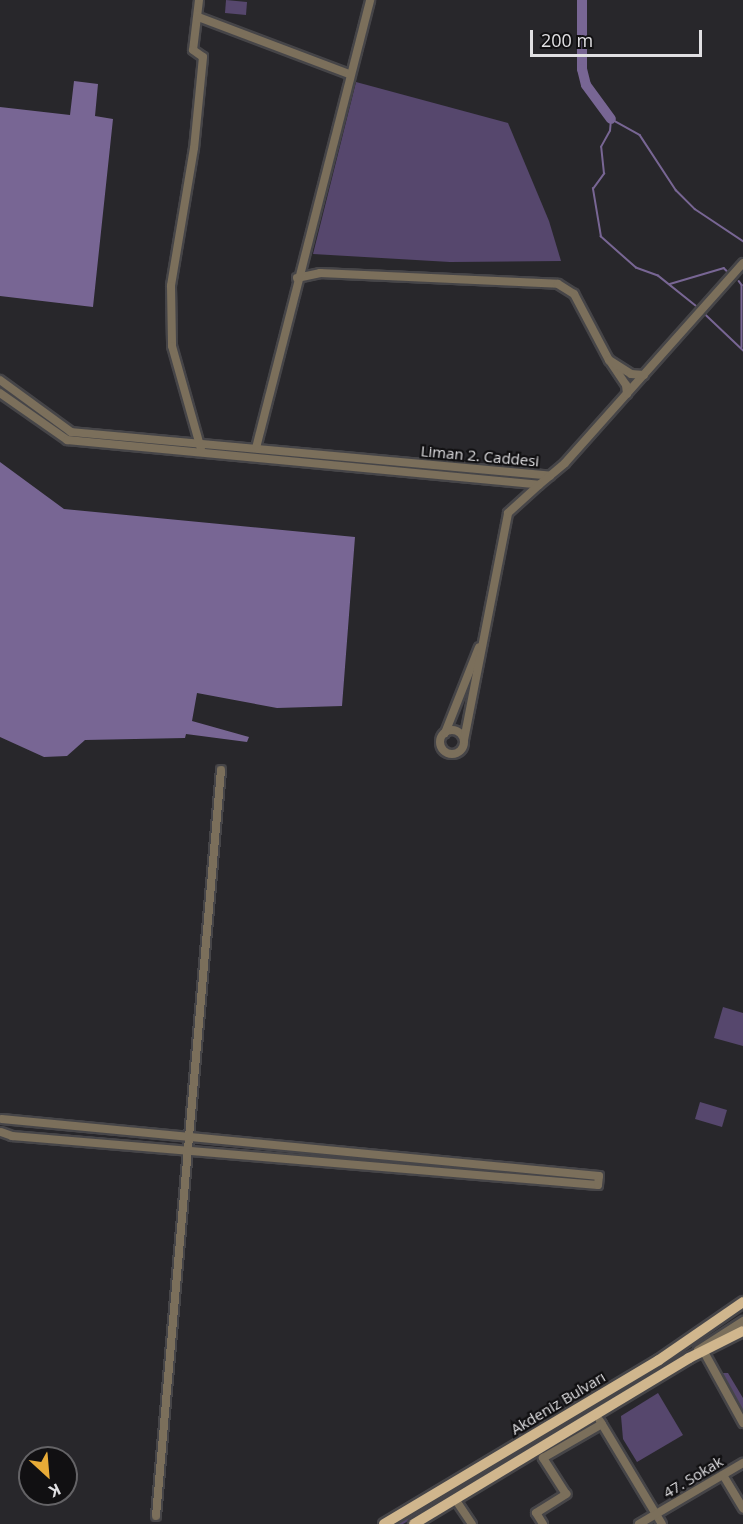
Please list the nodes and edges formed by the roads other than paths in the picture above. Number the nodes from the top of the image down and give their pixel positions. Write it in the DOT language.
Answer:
graph roads {
  1 [pos="199,0"];
  2 [pos="370,0"];
  3 [pos="198,16"];
  4 [pos="350,74"];
  5 [pos="743,263"];
  6 [pos="297,278"];
  7 [pos="609,360"];
  8 [pos="644,375"];
  9 [pos="0,380"];
  10 [pos="0,393"];
  11 [pos="627,394"];
  12 [pos="260,448"];
  13 [pos="201,450"];
  14 [pos="264,459"];
  15 [pos="452,467"];
  16 [pos="550,476"];
  17 [pos="451,477"];
  18 [pos="539,485"];
  19 [pos="488,627"];
  20 [pos="445,733"];
  21 [pos="464,740"];
  22 [pos="221,770"];
  23 [pos="1,1118"];
  24 [pos="1,1132"];
  25 [pos="115,1132"];
  26 [pos="190,1138"];
  27 [pos="113,1143"];
  28 [pos="188,1151"];
  29 [pos="743,1302"];
  30 [pos="743,1310"];
  31 [pos="743,1322"];
  32 [pos="743,1331"];
  33 [pos="743,1338"];
  34 [pos="682,1346"];
  35 [pos="704,1352"];
  36 [pos="689,1358"];
  37 [pos="599,1419"];
  38 [pos="743,1423"];
  39 [pos="743,1463"];
  40 [pos="723,1475"];
  41 [pos="455,1499"];
  42 [pos="743,1508"];
  43 [pos="656,1514"];
  44 [pos="156,1516"];
  45 [pos="384,1524"];
  46 [pos="414,1524"];
  47 [pos="472,1524"];
  48 [pos="543,1524"];
  49 [pos="639,1524"];
  50 [pos="662,1524"];
  1 -- 3 [label="street"];
  2 -- 4 [label="street"];
  3 -- 4 [label="street"];
  3 -- 13 [label="street"];
  4 -- 6 [label="street"];
  5 -- 8 [label="street"];
  6 -- 7 [label="street"];
  6 -- 12 [label="street"];
  7 -- 8 [label="street"];
  7 -- 11 [label="street"];
  8 -- 11 [label="street"];
  9 -- 13 [label="street, Liman 2. Caddesi"];
  10 -- 13 [label="street, Liman 2. Caddesi"];
  11 -- 16 [label="street"];
  12 -- 13 [label="street, Liman 2. Caddesi"];
  12 -- 14 [label="street"];
  12 -- 15 [label="street, Liman 2. Caddesi"];
  13 -- 14 [label="street, Liman 2. Caddesi"];
  14 -- 17 [label="street, Liman 2. Caddesi"];
  15 -- 16 [label="street, Liman 2. Caddesi"];
  15 -- 17 [label="street"];
  16 -- 18 [label="street, Liman 2. Caddesi"];
  17 -- 18 [label="street, Liman 2. Caddesi"];
  18 -- 19 [label="street"];
  19 -- 20 [label="street"];
  19 -- 21 [label="street"];
  20 -- 21 [label="street"];
  20 -- 21 [label="street"];
  22 -- 26 [label="street"];
  23 -- 24 [label="street"];
  23 -- 25 [label="street"];
  24 -- 27 [label="street"];
  25 -- 26 [label="street"];
  25 -- 27 [label="street"];
  26 -- 28 [label="street"];
  26 -- 28 [label="street"];
  27 -- 28 [label="street"];
  28 -- 44 [label="street"];
  29 -- 34 [label="main road, Akdeniz Bulvarı"];
  30 -- 34 [label="main road"];
  31 -- 36 [label="street"];
  32 -- 36 [label="main road"];
  33 -- 35 [label="main road"];
  34 -- 45 [label="main road, Akdeniz Bulvarı"];
  35 -- 36 [label="main road"];
  35 -- 38 [label="street"];
  36 -- 37 [label="main road, Akdeniz Bulvarı"];
  37 -- 41 [label="main road, Akdeniz Bulvarı"];
  37 -- 43 [label="street"];
  37 -- 48 [label="street"];
  39 -- 40 [label="street, 47. Sokak"];
  40 -- 42 [label="street"];
  40 -- 43 [label="street, 47. Sokak"];
  41 -- 46 [label="main road, Akdeniz Bulvarı"];
  41 -- 47 [label="street"];
  43 -- 49 [label="street, 47. Sokak"];
  43 -- 50 [label="street"];
}
